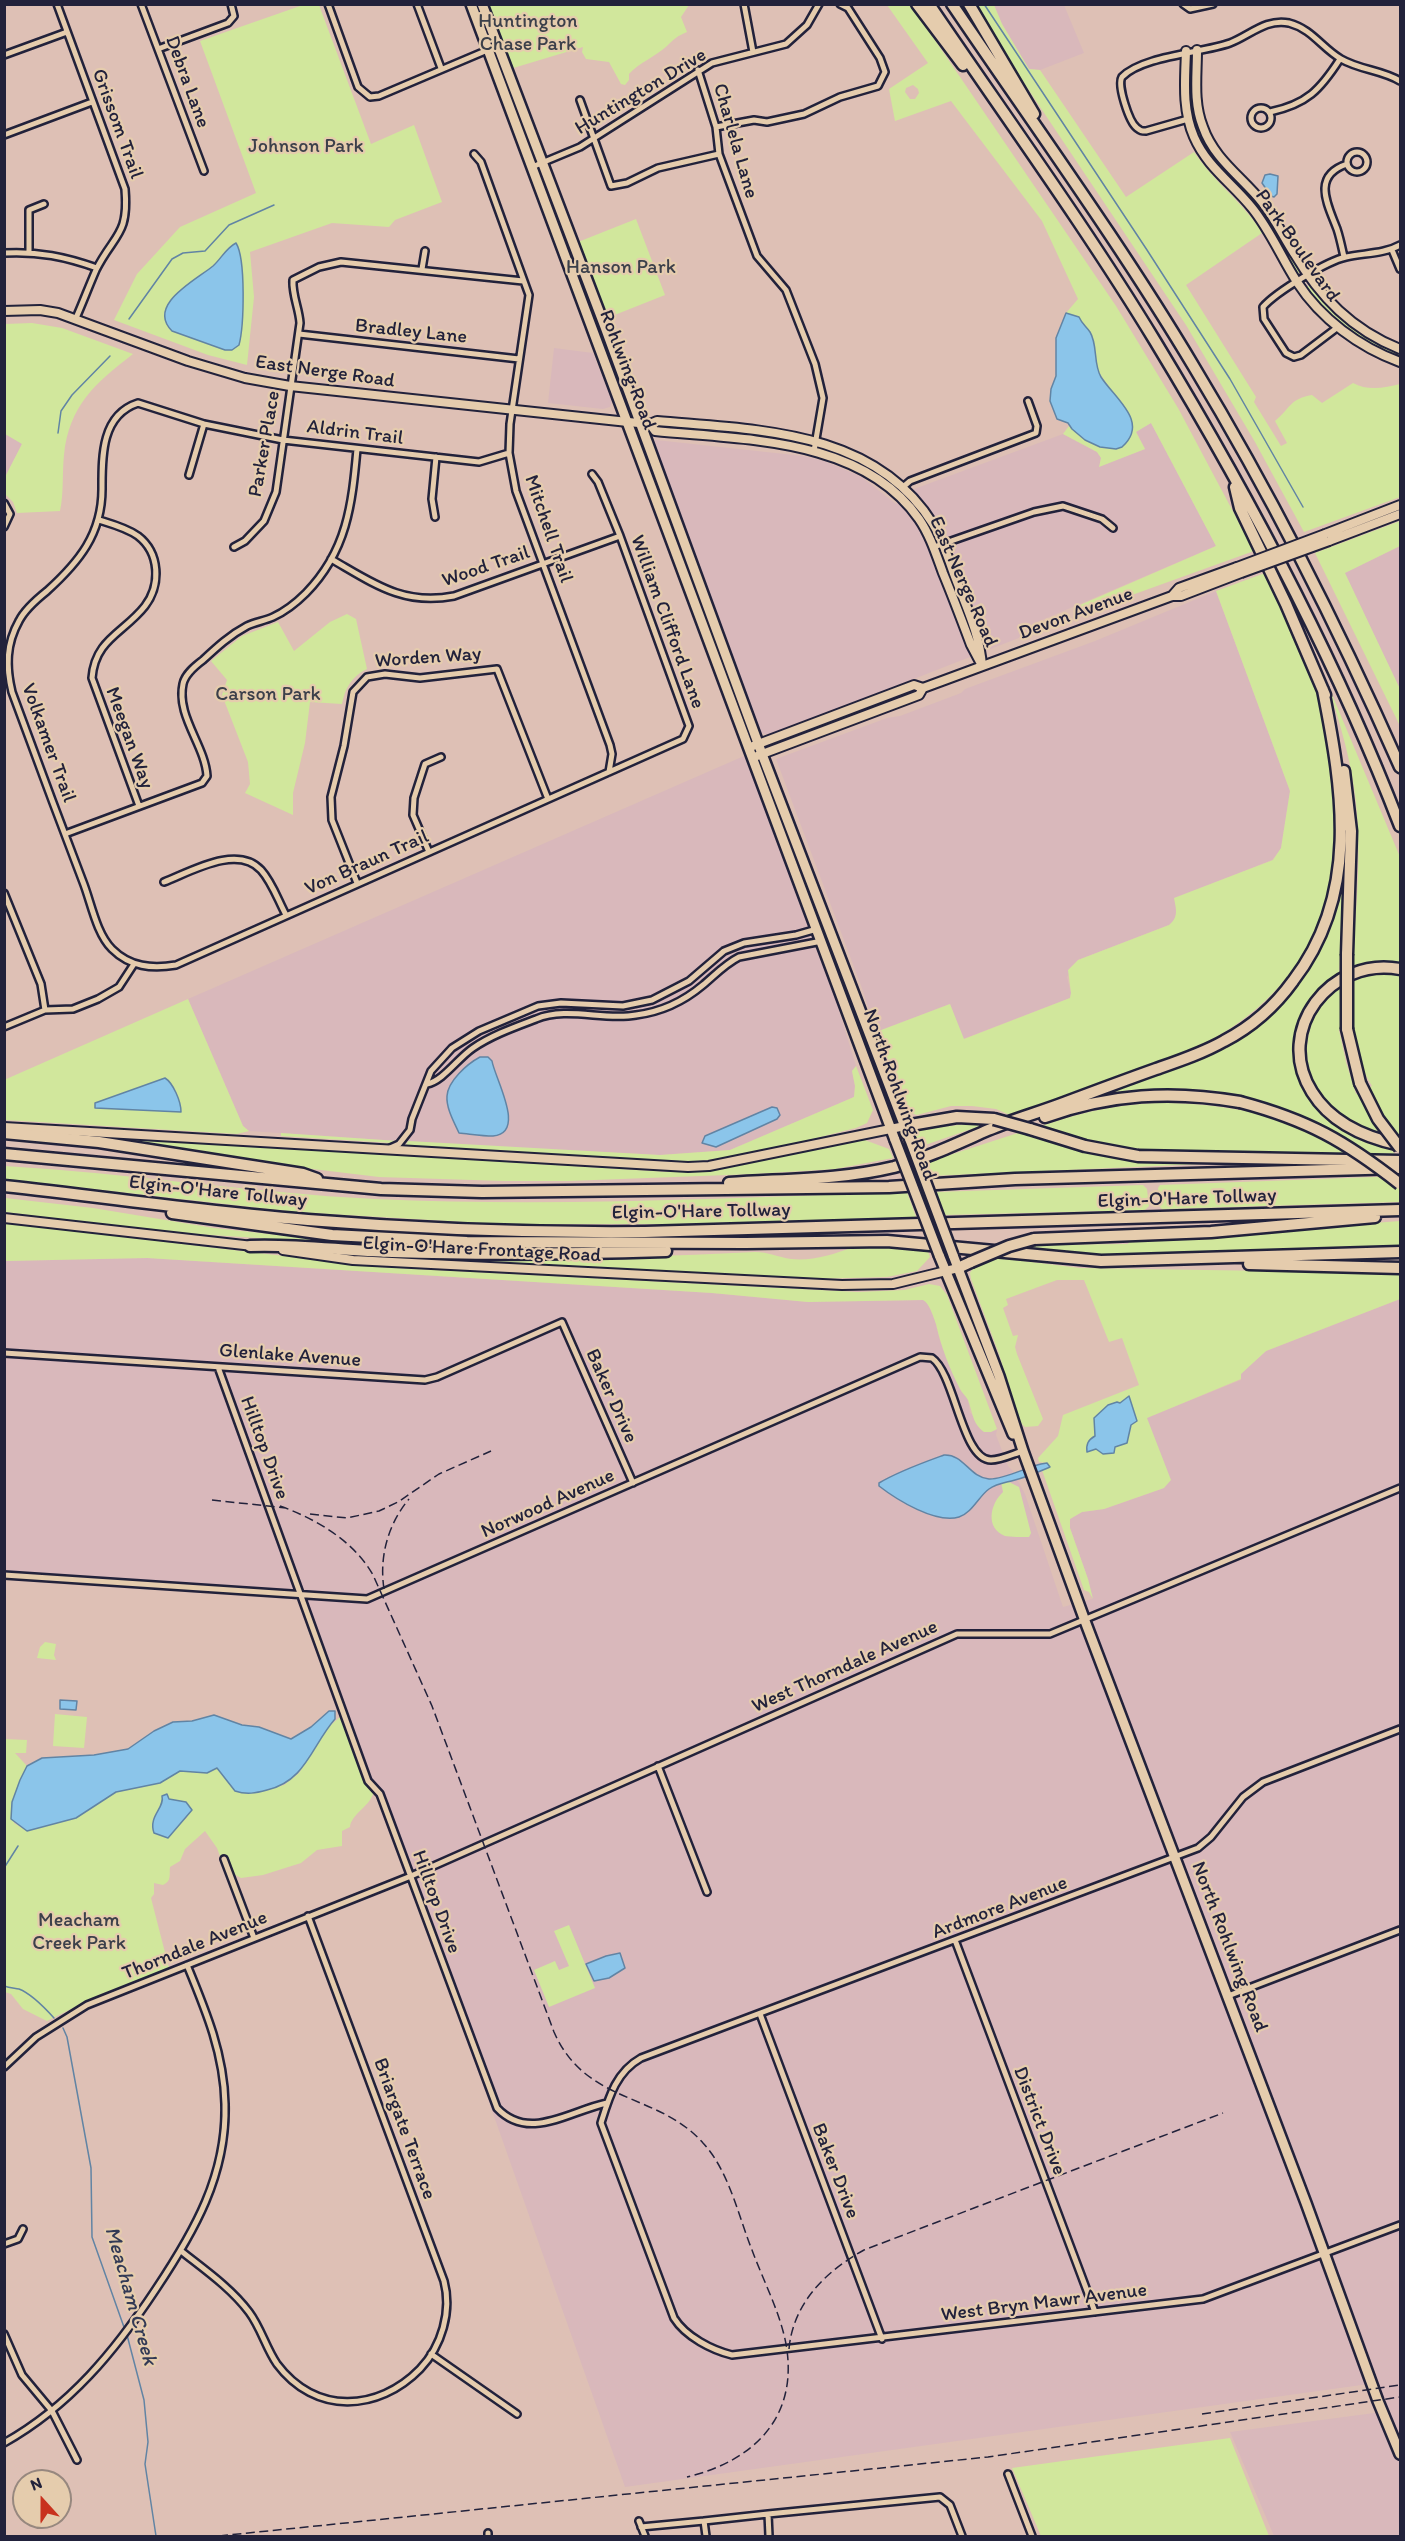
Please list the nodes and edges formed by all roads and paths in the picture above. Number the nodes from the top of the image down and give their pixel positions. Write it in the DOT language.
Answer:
graph roads {
  1 [pos="57,4"];
  2 [pos="141,4"];
  3 [pos="231,4"];
  4 [pos="328,4"];
  5 [pos="417,4"];
  6 [pos="471,4"];
  7 [pos="482,4"];
  8 [pos="744,4"];
  9 [pos="819,4"];
  10 [pos="840,4"];
  11 [pos="917,4"];
  12 [pos="929,4"];
  13 [pos="952,4"];
  14 [pos="969,4"];
  15 [pos="1183,4"];
  16 [pos="1213,4"];
  17 [pos="67,32"];
  18 [pos="493,47"];
  19 [pos="158,49"];
  20 [pos="1197,50"];
  21 [pos="1186,51"];
  22 [pos="753,52"];
  23 [pos="4,55"];
  24 [pos="1340,59"];
  25 [pos="441,68"];
  26 [pos="698,70"];
  27 [pos="1401,81"];
  28 [pos="989,95"];
  29 [pos="580,100"];
  30 [pos="93,102"];
  31 [pos="1270,112"];
  32 [pos="1188,119"];
  33 [pos="716,127"];
  34 [pos="4,135"];
  35 [pos="593,138"];
  36 [pos="474,154"];
  37 [pos="719,154"];
  38 [pos="543,164"];
  39 [pos="1347,164"];
  40 [pos="532,167"];
  41 [pos="204,171"];
  42 [pos="1068,175"];
  43 [pos="44,204"];
  44 [pos="1401,245"];
  45 [pos="1392,250"];
  46 [pos="425,251"];
  47 [pos="28,252"];
  48 [pos="4,253"];
  49 [pos="1344,257"];
  50 [pos="97,268"];
  51 [pos="422,269"];
  52 [pos="1401,269"];
  53 [pos="1308,276"];
  54 [pos="523,281"];
  55 [pos="1298,282"];
  56 [pos="4,311"];
  57 [pos="76,318"];
  58 [pos="1338,327"];
  59 [pos="298,334"];
  60 [pos="1401,349"];
  61 [pos="519,359"];
  62 [pos="1401,362"];
  63 [pos="290,386"];
  64 [pos="1028,402"];
  65 [pos="129,406"];
  66 [pos="513,411"];
  67 [pos="628,422"];
  68 [pos="639,423"];
  69 [pos="204,424"];
  70 [pos="650,424"];
  71 [pos="283,440"];
  72 [pos="816,441"];
  73 [pos="357,449"];
  74 [pos="814,451"];
  75 [pos="509,453"];
  76 [pos="436,457"];
  77 [pos="1230,469"];
  78 [pos="189,474"];
  79 [pos="592,474"];
  80 [pos="903,487"];
  81 [pos="4,503"];
  82 [pos="1401,506"];
  83 [pos="1401,514"];
  84 [pos="435,517"];
  85 [pos="99,520"];
  86 [pos="4,527"];
  87 [pos="1113,528"];
  88 [pos="620,536"];
  89 [pos="1327,537"];
  90 [pos="943,545"];
  91 [pos="234,547"];
  92 [pos="934,547"];
  93 [pos="331,559"];
  94 [pos="543,564"];
  95 [pos="8,638"];
  96 [pos="982,666"];
  97 [pos="1363,682"];
  98 [pos="923,688"];
  99 [pos="1323,690"];
  100 [pos="759,744"];
  101 [pos="749,748"];
  102 [pos="1401,753"];
  103 [pos="762,754"];
  104 [pos="441,757"];
  105 [pos="753,758"];
  106 [pos="1401,767"];
  107 [pos="609,772"];
  108 [pos="548,799"];
  109 [pos="139,806"];
  110 [pos="1401,826"];
  111 [pos="65,834"];
  112 [pos="429,852"];
  113 [pos="164,882"];
  114 [pos="357,883"];
  115 [pos="4,893"];
  116 [pos="286,915"];
  117 [pos="828,923"];
  118 [pos="817,929"];
  119 [pos="824,938"];
  120 [pos="134,964"];
  121 [pos="1401,969"];
  122 [pos="854,991"];
  123 [pos="45,1010"];
  124 [pos="4,1027"];
  125 [pos="427,1084"];
  126 [pos="905,1126"];
  127 [pos="4,1127"];
  128 [pos="891,1129"];
  129 [pos="4,1132"];
  130 [pos="1401,1146"];
  131 [pos="951,1148"];
  132 [pos="385,1150"];
  133 [pos="4,1154"];
  134 [pos="1401,1161"];
  135 [pos="1401,1168"];
  136 [pos="328,1184"];
  137 [pos="1401,1185"];
  138 [pos="4,1186"];
  139 [pos="694,1188"];
  140 [pos="129,1201"];
  141 [pos="1401,1210"];
  142 [pos="1401,1215"];
  143 [pos="4,1218"];
  144 [pos="747,1244"];
  145 [pos="250,1246"];
  146 [pos="1401,1252"];
  147 [pos="1168,1260"];
  148 [pos="958,1268"];
  149 [pos="1401,1268"];
  150 [pos="945,1272"];
  151 [pos="562,1322"];
  152 [pos="4,1353"];
  153 [pos="218,1366"];
  154 [pos="1023,1451"];
  155 [pos="633,1483"];
  156 [pos="1401,1488"];
  157 [pos="4,1575"];
  158 [pos="302,1596"];
  159 [pos="1085,1621"];
  160 [pos="1401,1729"];
  161 [pos="658,1766"];
  162 [pos="1176,1857"];
  163 [pos="224,1859"];
  164 [pos="411,1876"];
  165 [pos="707,1892"];
  166 [pos="308,1916"];
  167 [pos="1401,1930"];
  168 [pos="254,1938"];
  169 [pos="955,1940"];
  170 [pos="188,1965"];
  171 [pos="1228,1996"];
  172 [pos="760,2014"];
  173 [pos="4,2067"];
  174 [pos="607,2103"];
  175 [pos="1401,2225"];
  176 [pos="23,2229"];
  177 [pos="4,2244"];
  178 [pos="181,2251"];
  179 [pos="1325,2253"];
  180 [pos="1095,2312"];
  181 [pos="4,2334"];
  182 [pos="882,2338"];
  183 [pos="431,2354"];
  184 [pos="52,2411"];
  185 [pos="517,2414"];
  186 [pos="4,2443"];
  187 [pos="1401,2454"];
  188 [pos="77,2460"];
  189 [pos="1008,2474"];
  190 [pos="768,2514"];
  191 [pos="639,2521"];
  192 [pos="704,2521"];
  193 [pos="641,2527"];
  194 [pos="645,2536"];
  195 [pos="706,2536"];
  196 [pos="769,2536"];
  197 [pos="962,2536"];
  198 [pos="1032,2536"];
  1 -- 17 [label="street, Grissom Trail"];
  2 -- 19 [label="street, Debra Lane"];
  3 -- 19 [label="street"];
  4 -- 25 [label="street"];
  5 -- 25 [label="street"];
  6 -- 18 [label="main road, Rohlwing Road"];
  7 -- 18 [label="main road, Rohlwing Road"];
  8 -- 22 [label="street"];
  9 -- 22 [label="street, Huntington Drive"];
  10 -- 33 [label="street"];
  11 -- 28 [label="highway"];
  12 -- 28 [label="highway"];
  13 -- 42 [label="highway"];
  14 -- 42 [label="highway"];
  15 -- 16 [label="street"];
  17 -- 23 [label="street"];
  17 -- 30 [label="street, Grissom Trail"];
  18 -- 25 [label="street"];
  18 -- 38 [label="main road, Rohlwing Road"];
  18 -- 40 [label="main road, Rohlwing Road"];
  19 -- 41 [label="street, Debra Lane"];
  20 -- 21 [label="street"];
  20 -- 24 [label="street"];
  20 -- 53 [label="main road, Park Boulevard"];
  21 -- 32 [label="main road, Park Boulevard"];
  21 -- 32 [label="street"];
  22 -- 26 [label="street, Huntington Drive"];
  24 -- 27 [label="street"];
  24 -- 31 [label="street"];
  26 -- 33 [label="street, Charlela Lane"];
  26 -- 35 [label="street, Huntington Drive"];
  28 -- 77 [label="highway"];
  29 -- 35 [label="street"];
  30 -- 34 [label="street"];
  30 -- 50 [label="street, Grissom Trail"];
  32 -- 55 [label="main road, Park Boulevard"];
  33 -- 37 [label="street, Charlela Lane"];
  35 -- 37 [label="street"];
  35 -- 38 [label="street, Huntington Drive"];
  36 -- 54 [label="street, Mitchell Trail"];
  37 -- 72 [label="street, Charlela Lane"];
  38 -- 40 [label="street, Huntington Drive"];
  38 -- 68 [label="main road, Rohlwing Road"];
  39 -- 49 [label="street"];
  40 -- 67 [label="main road, Rohlwing Road"];
  42 -- 97 [label="highway"];
  43 -- 47 [label="street"];
  44 -- 45 [label="street"];
  45 -- 49 [label="street"];
  45 -- 52 [label="street"];
  46 -- 51 [label="street"];
  47 -- 48 [label="street"];
  47 -- 50 [label="street"];
  49 -- 53 [label="street"];
  50 -- 57 [label="street, Grissom Trail"];
  51 -- 54 [label="street, Parker Place"];
  51 -- 59 [label="street, Parker Place"];
  53 -- 55 [label="street"];
  53 -- 60 [label="main road, Park Boulevard"];
  54 -- 61 [label="street, Mitchell Trail"];
  55 -- 58 [label="main road, Park Boulevard"];
  55 -- 58 [label="street"];
  56 -- 57 [label="main road, East Nerge Road"];
  57 -- 63 [label="main road, East Nerge Road"];
  58 -- 62 [label="main road, Park Boulevard"];
  59 -- 61 [label="street, Bradley Lane"];
  59 -- 63 [label="street, Parker Place"];
  61 -- 66 [label="street, Mitchell Trail"];
  63 -- 66 [label="main road, East Nerge Road"];
  63 -- 71 [label="street, Parker Place"];
  64 -- 80 [label="street"];
  65 -- 69 [label="street, Aldrin Trail"];
  65 -- 85 [label="street, Volkamer Trail"];
  66 -- 67 [label="main road, East Nerge Road"];
  66 -- 75 [label="street, Mitchell Trail"];
  67 -- 68 [label="main road, East Nerge Road"];
  67 -- 101 [label="main road, Rohlwing Road"];
  68 -- 70 [label="main road, East Nerge Road"];
  68 -- 100 [label="main road, Rohlwing Road"];
  69 -- 71 [label="street, Aldrin Trail"];
  69 -- 78 [label="street"];
  70 -- 72 [label="main road, East Nerge Road"];
  70 -- 74 [label="main road, East Nerge Road"];
  71 -- 73 [label="street, Aldrin Trail"];
  71 -- 91 [label="street, Parker Place"];
  72 -- 74 [label="street, Charlela Lane"];
  72 -- 80 [label="main road, East Nerge Road"];
  73 -- 76 [label="street, Aldrin Trail"];
  73 -- 93 [label="street"];
  74 -- 92 [label="main road, East Nerge Road"];
  75 -- 76 [label="street, Aldrin Trail"];
  75 -- 94 [label="street, Mitchell Trail"];
  76 -- 84 [label="street"];
  77 -- 99 [label="highway"];
  77 -- 110 [label="highway"];
  79 -- 88 [label="street, William Clifford Lane"];
  80 -- 90 [label="main road, East Nerge Road"];
  81 -- 86 [label="street"];
  82 -- 89 [label="main road, Devon Avenue"];
  83 -- 89 [label="main road, Devon Avenue"];
  85 -- 95 [label="street, Volkamer Trail"];
  85 -- 109 [label="street, Meegan Way"];
  87 -- 90 [label="street"];
  88 -- 94 [label="street, Wood Trail"];
  88 -- 107 [label="street, William Clifford Lane"];
  89 -- 96 [label="main road, Devon Avenue, bridge"];
  90 -- 92 [label="street"];
  90 -- 96 [label="main road, East Nerge Road"];
  92 -- 96 [label="main road, East Nerge Road"];
  93 -- 94 [label="street, Wood Trail"];
  93 -- 109 [label="street"];
  94 -- 107 [label="street, Mitchell Trail"];
  95 -- 111 [label="street, Volkamer Trail"];
  96 -- 98 [label="main road, Devon Avenue"];
  97 -- 102 [label="highway"];
  97 -- 106 [label="highway"];
  98 -- 100 [label="main road, Devon Avenue"];
  98 -- 103 [label="main road, Devon Avenue"];
  99 -- 130 [label="highway, bridge"];
  99 -- 131 [label="highway"];
  100 -- 101 [label="main road, Devon Avenue"];
  100 -- 103 [label="main road, North Rohlwing Road"];
  101 -- 105 [label="main road"];
  103 -- 105 [label="main road, Devon Avenue"];
  103 -- 117 [label="main road, North Rohlwing Road"];
  104 -- 112 [label="street"];
  105 -- 118 [label="main road"];
  107 -- 108 [label="street, Von Braun Trail"];
  108 -- 112 [label="street, Von Braun Trail"];
  108 -- 114 [label="street, Worden Way"];
  109 -- 111 [label="street"];
  111 -- 120 [label="street, Volkamer Trail"];
  112 -- 114 [label="street, Von Braun Trail"];
  113 -- 116 [label="street"];
  114 -- 116 [label="street, Von Braun Trail"];
  115 -- 123 [label="street"];
  116 -- 120 [label="street, Von Braun Trail"];
  117 -- 119 [label="main road"];
  117 -- 122 [label="main road, North Rohlwing Road"];
  118 -- 119 [label="main road"];
  118 -- 125 [label="street"];
  119 -- 122 [label="main road"];
  119 -- 125 [label="street"];
  119 -- 128 [label="main road, North Rohlwing Road"];
  120 -- 123 [label="street"];
  121 -- 130 [label="highway"];
  122 -- 126 [label="main road, North Rohlwing Road"];
  123 -- 124 [label="street"];
  125 -- 132 [label="street"];
  126 -- 128 [label="main road"];
  126 -- 134 [label="highway, bridge"];
  126 -- 148 [label="main road, North Rohlwing Road, bridge"];
  127 -- 132 [label="main road"];
  128 -- 132 [label="main road"];
  128 -- 150 [label="main road, North Rohlwing Road, bridge"];
  129 -- 136 [label="highway"];
  131 -- 137 [label="highway, bridge"];
  131 -- 139 [label="highway"];
  133 -- 136 [label="highway, Elgin-O'Hare Tollway"];
  135 -- 139 [label="highway, Elgin-O'Hare Tollway"];
  136 -- 139 [label="highway, Elgin-O'Hare Tollway"];
  138 -- 140 [label="highway, Elgin-O'Hare Tollway"];
  140 -- 141 [label="highway, Elgin-O'Hare Tollway"];
  140 -- 144 [label="highway"];
  142 -- 148 [label="highway, bridge"];
  143 -- 145 [label="main road, Elgin-O'Hare Frontage Road"];
  144 -- 145 [label="highway"];
  144 -- 147 [label="highway"];
  145 -- 150 [label="main road, Elgin-O'Hare Frontage Road"];
  146 -- 147 [label="highway"];
  147 -- 149 [label="highway"];
  148 -- 150 [label="main road, Elgin-O'Hare Frontage Road"];
  148 -- 154 [label="main road, North Rohlwing Road"];
  150 -- 154 [label="main road, North Rohlwing Road"];
  151 -- 153 [label="street, Glenlake Avenue"];
  151 -- 155 [label="street, Baker Drive"];
  152 -- 153 [label="street, Glenlake Avenue"];
  153 -- 158 [label="street, Hilltop Drive"];
  154 -- 155 [label="street, Norwood Avenue"];
  154 -- 159 [label="main road, North Rohlwing Road"];
  155 -- 158 [label="street, Norwood Avenue"];
  156 -- 159 [label="street, West Thorndale Avenue"];
  157 -- 158 [label="street, Norwood Avenue"];
  158 -- 164 [label="street, Hilltop Drive"];
  159 -- 161 [label="street, West Thorndale Avenue"];
  159 -- 162 [label="main road, North Rohlwing Road"];
  160 -- 162 [label="street, Ardmore Avenue"];
  161 -- 164 [label="street, West Thorndale Avenue"];
  161 -- 165 [label="street"];
  162 -- 169 [label="street, Ardmore Avenue"];
  162 -- 171 [label="main road, North Rohlwing Road"];
  163 -- 168 [label="street"];
  164 -- 166 [label="street, Thorndale Avenue"];
  164 -- 174 [label="street, Hilltop Drive"];
  166 -- 168 [label="street, Thorndale Avenue"];
  166 -- 183 [label="street, Briargate Terrace"];
  167 -- 171 [label="street"];
  168 -- 170 [label="street, Thorndale Avenue"];
  169 -- 172 [label="street, Ardmore Avenue"];
  169 -- 180 [label="street, District Drive"];
  170 -- 173 [label="street, Thorndale Avenue"];
  170 -- 178 [label="street"];
  171 -- 179 [label="main road, North Rohlwing Road"];
  172 -- 174 [label="street, Ardmore Avenue"];
  172 -- 182 [label="street, Baker Drive"];
  174 -- 182 [label="street, West Bryn Mawr Avenue"];
  175 -- 179 [label="street, West Bryn Mawr Avenue"];
  176 -- 177 [label="street"];
  178 -- 183 [label="street, Briargate Terrace"];
  178 -- 184 [label="street"];
  179 -- 180 [label="street, West Bryn Mawr Avenue"];
  179 -- 187 [label="main road, North Rohlwing Road"];
  180 -- 182 [label="street, West Bryn Mawr Avenue"];
  181 -- 184 [label="street"];
  183 -- 185 [label="street"];
  184 -- 186 [label="street"];
  184 -- 188 [label="street"];
  189 -- 198 [label="street"];
  190 -- 192 [label="street"];
  190 -- 196 [label="street"];
  190 -- 197 [label="street"];
  191 -- 193 [label="street"];
  192 -- 193 [label="street"];
  192 -- 195 [label="street"];
  193 -- 194 [label="street"];
}
